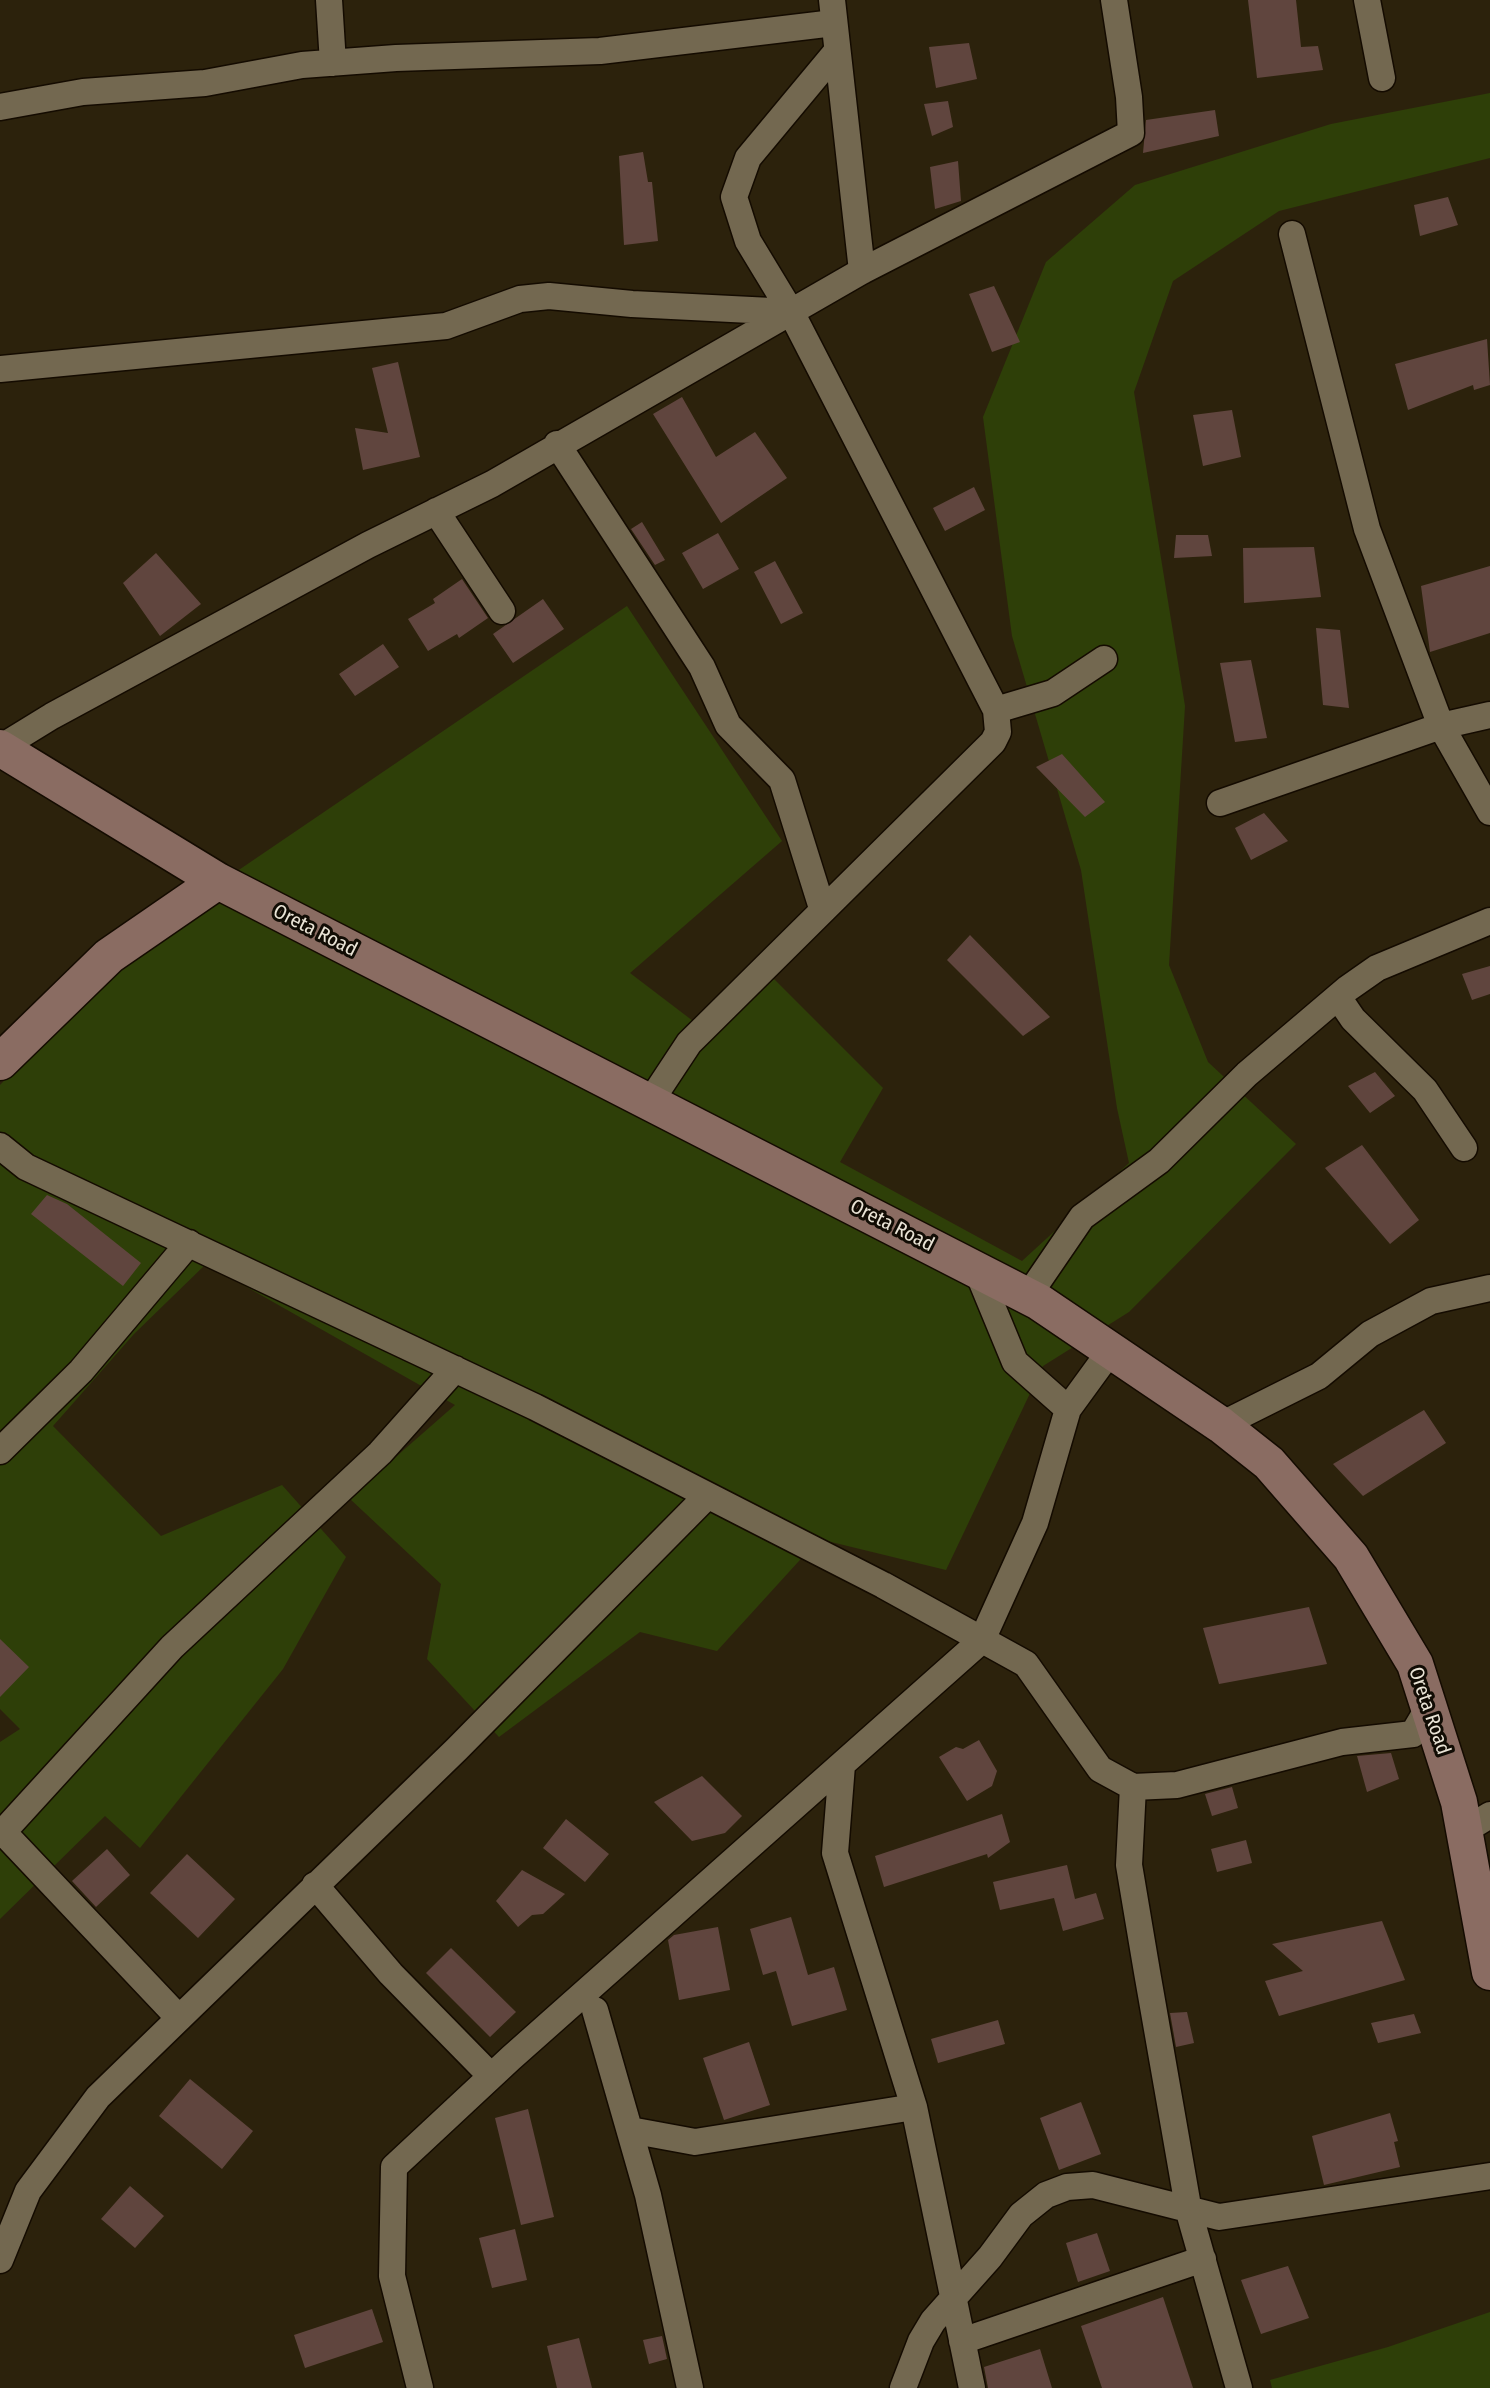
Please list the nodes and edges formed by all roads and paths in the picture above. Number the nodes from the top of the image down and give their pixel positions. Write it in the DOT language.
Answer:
graph roads {
  1 [pos="329,0"];
  2 [pos="1114,0"];
  3 [pos="1367,0"];
  4 [pos="833,11"];
  5 [pos="837,51"];
  6 [pos="333,63"];
  7 [pos="1382,78"];
  8 [pos="0,107"];
  9 [pos="1292,234"];
  10 [pos="862,271"];
  11 [pos="791,312"];
  12 [pos="0,369"];
  13 [pos="557,444"];
  14 [pos="436,511"];
  15 [pos="502,611"];
  16 [pos="1104,659"];
  17 [pos="996,710"];
  18 [pos="1490,715"];
  19 [pos="1441,726"];
  20 [pos="0,748"];
  21 [pos="1220,803"];
  22 [pos="1490,812"];
  23 [pos="218,881"];
  24 [pos="822,908"];
  25 [pos="1490,921"];
  26 [pos="1338,997"];
  27 [pos="0,1062"];
  28 [pos="650,1102"];
  29 [pos="0,1146"];
  30 [pos="1464,1148"];
  31 [pos="189,1243"];
  32 [pos="977,1270"];
  33 [pos="1490,1288"];
  34 [pos="1028,1296"];
  35 [pos="1111,1350"];
  36 [pos="455,1369"];
  37 [pos="1068,1409"];
  38 [pos="1221,1425"];
  39 [pos="0,1451"];
  40 [pos="707,1496"];
  41 [pos="982,1640"];
  42 [pos="1429,1707"];
  43 [pos="842,1765"];
  44 [pos="1133,1787"];
  45 [pos="1477,1823"];
  46 [pos="1,1833"];
  47 [pos="315,1885"];
  48 [pos="1490,1972"];
  49 [pos="595,2010"];
  50 [pos="178,2017"];
  51 [pos="491,2076"];
  52 [pos="914,2107"];
  53 [pos="630,2130"];
  54 [pos="1490,2176"];
  55 [pos="1189,2212"];
  56 [pos="1203,2259"];
  57 [pos="0,2260"];
  58 [pos="952,2299"];
  59 [pos="962,2341"];
  60 [pos="420,2388"];
  61 [pos="690,2388"];
  62 [pos="903,2388"];
  63 [pos="972,2388"];
  64 [pos="1239,2388"];
  1 -- 6 [label="street"];
  2 -- 10 [label="street"];
  3 -- 7 [label="street"];
  4 -- 5 [label="street"];
  4 -- 6 [label="street"];
  5 -- 10 [label="street"];
  5 -- 11 [label="street"];
  6 -- 8 [label="street"];
  9 -- 19 [label="street"];
  10 -- 11 [label="street"];
  11 -- 12 [label="street"];
  11 -- 13 [label="street"];
  11 -- 17 [label="street"];
  13 -- 14 [label="street"];
  13 -- 24 [label="street"];
  14 -- 15 [label="street"];
  14 -- 20 [label="street"];
  16 -- 17 [label="street"];
  17 -- 24 [label="street"];
  18 -- 19 [label="street"];
  19 -- 21 [label="street"];
  19 -- 22 [label="street"];
  20 -- 23 [label="street, Oreta Road"];
  23 -- 27 [label="street"];
  23 -- 28 [label="street, Oreta Road"];
  24 -- 28 [label="street"];
  25 -- 26 [label="street"];
  26 -- 30 [label="street"];
  26 -- 34 [label="street"];
  28 -- 32 [label="street, Oreta Road"];
  29 -- 31 [label="street"];
  31 -- 36 [label="street"];
  31 -- 39 [label="street"];
  32 -- 34 [label="street, Oreta Road"];
  32 -- 37 [label="street"];
  33 -- 38 [label="street"];
  34 -- 35 [label="street, Oreta Road"];
  35 -- 37 [label="street"];
  35 -- 38 [label="street, Oreta Road"];
  36 -- 40 [label="street"];
  36 -- 46 [label="street"];
  37 -- 41 [label="street"];
  38 -- 42 [label="street, Oreta Road"];
  40 -- 41 [label="street"];
  40 -- 47 [label="street"];
  41 -- 43 [label="street"];
  41 -- 44 [label="street"];
  42 -- 44 [label="street"];
  42 -- 45 [label="street, Oreta Road"];
  43 -- 51 [label="street"];
  43 -- 52 [label="street"];
  44 -- 55 [label="street"];
  45 -- 48 [label="street, Oreta Road"];
  46 -- 50 [label="street"];
  47 -- 50 [label="street"];
  47 -- 51 [label="street"];
  49 -- 53 [label="street"];
  50 -- 57 [label="street"];
  51 -- 60 [label="street"];
  52 -- 53 [label="street"];
  52 -- 58 [label="street"];
  53 -- 61 [label="street"];
  54 -- 55 [label="street"];
  55 -- 56 [label="street"];
  55 -- 58 [label="street"];
  56 -- 59 [label="street"];
  56 -- 64 [label="street"];
  58 -- 59 [label="street"];
  58 -- 62 [label="street"];
  59 -- 63 [label="street"];
}
